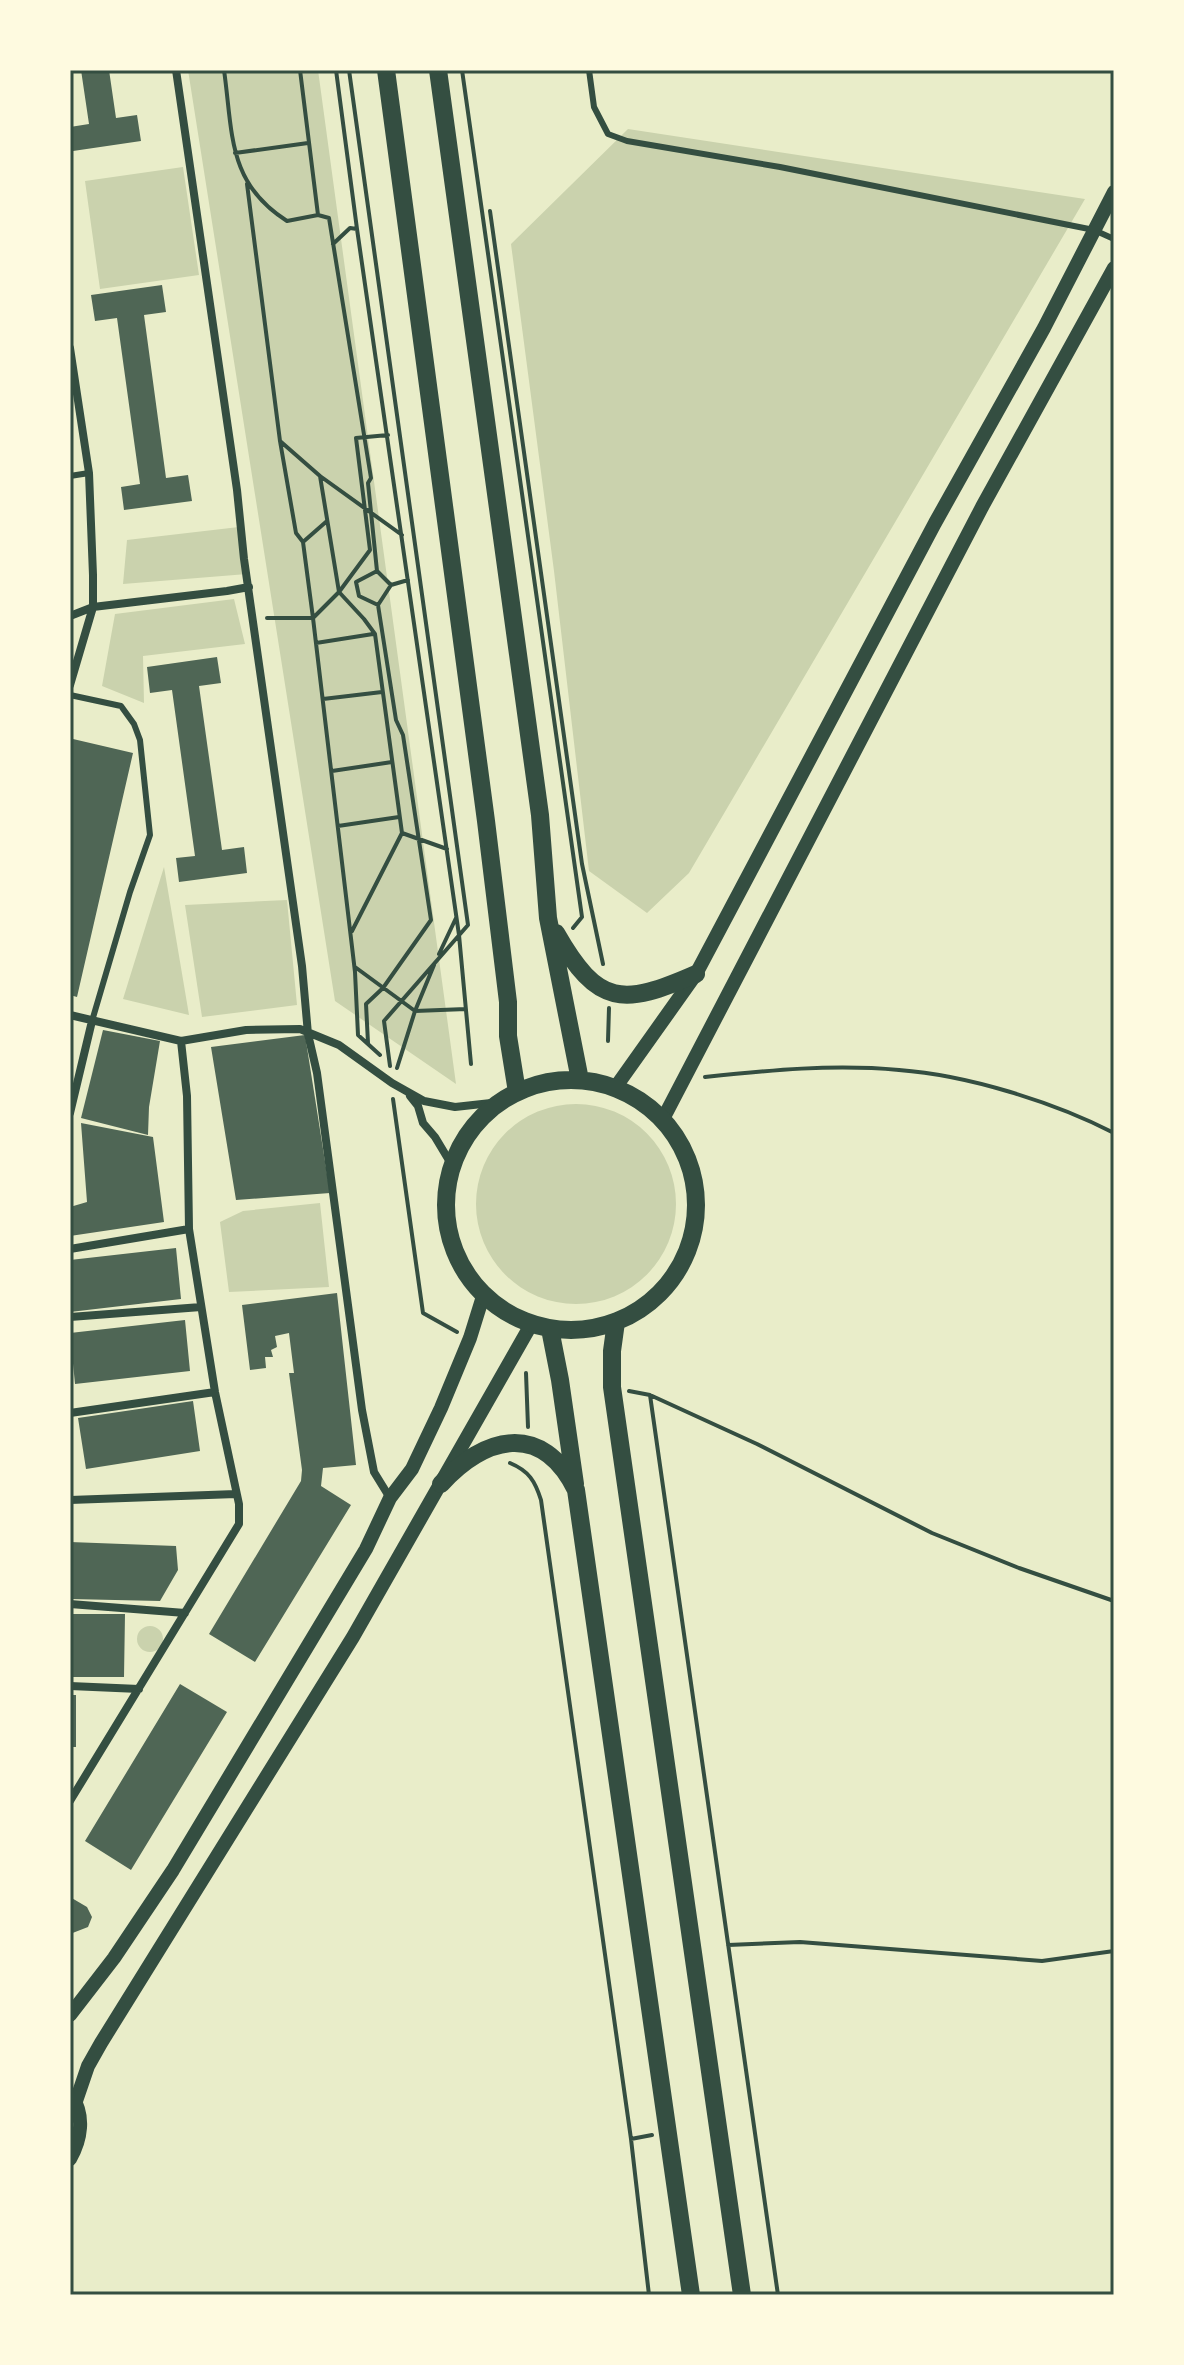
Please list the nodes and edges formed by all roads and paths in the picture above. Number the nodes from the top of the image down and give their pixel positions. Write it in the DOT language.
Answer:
graph roads {
  1 [pos="176,70"];
  2 [pos="224,70"];
  3 [pos="300,70"];
  4 [pos="336,70"];
  5 [pos="349,70"];
  6 [pos="386,70"];
  7 [pos="438,70"];
  8 [pos="462,70"];
  9 [pos="589,70"];
  10 [pos="309,143"];
  11 [pos="235,153"];
  12 [pos="247,183"];
  13 [pos="1114,192"];
  14 [pos="490,211"];
  15 [pos="318,215"];
  16 [pos="357,229"];
  17 [pos="1094,230"];
  18 [pos="1114,239"];
  19 [pos="333,244"];
  20 [pos="1114,268"];
  21 [pos="70,348"];
  22 [pos="388,435"];
  23 [pos="366,437"];
  24 [pos="280,441"];
  25 [pos="89,473"];
  26 [pos="70,476"];
  27 [pos="320,476"];
  28 [pos="364,508"];
  29 [pos="373,514"];
  30 [pos="327,521"];
  31 [pos="402,535"];
  32 [pos="303,542"];
  33 [pos="377,571"];
  34 [pos="408,580"];
  35 [pos="391,585"];
  36 [pos="249,587"];
  37 [pos="339,592"];
  38 [pos="378,605"];
  39 [pos="93,607"];
  40 [pos="70,616"];
  41 [pos="252,618"];
  42 [pos="313,618"];
  43 [pos="375,634"];
  44 [pos="316,643"];
  45 [pos="70,685"];
  46 [pos="382,692"];
  47 [pos="70,695"];
  48 [pos="323,699"];
  49 [pos="392,762"];
  50 [pos="332,771"];
  51 [pos="399,817"];
  52 [pos="338,826"];
  53 [pos="402,833"];
  54 [pos="417,839"];
  55 [pos="447,849"];
  56 [pos="457,918"];
  57 [pos="548,918"];
  58 [pos="351,933"];
  59 [pos="459,935"];
  60 [pos="561,942"];
  61 [pos="436,961"];
  62 [pos="355,967"];
  63 [pos="696,974"];
  64 [pos="383,988"];
  65 [pos="610,993"];
  66 [pos="402,1001"];
  67 [pos="466,1009"];
  68 [pos="415,1011"];
  69 [pos="70,1015"];
  70 [pos="92,1021"];
  71 [pos="308,1034"];
  72 [pos="181,1041"];
  73 [pos="608,1041"];
  74 [pos="368,1044"];
  75 [pos="390,1064"];
  76 [pos="471,1064"];
  77 [pos="397,1068"];
  78 [pos="407,1075"];
  79 [pos="580,1080"];
  80 [pos="683,1080"];
  81 [pos="392,1083"];
  82 [pos="615,1088"];
  83 [pos="407,1092"];
  84 [pos="517,1092"];
  85 [pos="500,1102"];
  86 [pos="70,1113"];
  87 [pos="663,1119"];
  88 [pos="1114,1133"];
  89 [pos="453,1167"];
  90 [pos="189,1229"];
  91 [pos="70,1249"];
  92 [pos="484,1293"];
  93 [pos="201,1307"];
  94 [pos="70,1317"];
  95 [pos="616,1322"];
  96 [pos="541,1326"];
  97 [pos="469,1339"];
  98 [pos="526,1373"];
  99 [pos="612,1387"];
  100 [pos="215,1392"];
  101 [pos="650,1395"];
  102 [pos="70,1413"];
  103 [pos="529,1445"];
  104 [pos="498,1465"];
  105 [pos="441,1484"];
  106 [pos="576,1490"];
  107 [pos="236,1494"];
  108 [pos="390,1498"];
  109 [pos="70,1500"];
  110 [pos="1114,1601"];
  111 [pos="70,1604"];
  112 [pos="185,1613"];
  113 [pos="70,1686"];
  114 [pos="139,1689"];
  115 [pos="70,1801"];
  116 [pos="728,1945"];
  117 [pos="1114,1951"];
  118 [pos="70,2015"];
  119 [pos="73,2097"];
  120 [pos="70,2159"];
  121 [pos="649,2295"];
  122 [pos="691,2295"];
  123 [pos="742,2295"];
  124 [pos="778,2295"];
  1 -- 36 [label="street"];
  2 -- 11 [label="path"];
  3 -- 10 [label="path"];
  4 -- 16 [label="path"];
  5 -- 59 [label="path"];
  6 -- 84 [label="main road"];
  7 -- 57 [label="main road"];
  8 -- 60 [label="path"];
  9 -- 17 [label="lane"];
  10 -- 11 [label="path"];
  10 -- 15 [label="path"];
  11 -- 12 [label="path"];
  12 -- 15 [label="path"];
  12 -- 24 [label="path"];
  13 -- 17 [label="street"];
  14 -- 65 [label="path"];
  15 -- 19 [label="path"];
  16 -- 19 [label="path"];
  16 -- 22 [label="path"];
  17 -- 18 [label="lane"];
  17 -- 63 [label="street"];
  19 -- 23 [label="path"];
  20 -- 80 [label="street"];
  21 -- 25 [label="street"];
  22 -- 23 [label="path"];
  22 -- 31 [label="path"];
  23 -- 28 [label="path"];
  23 -- 29 [label="path"];
  24 -- 27 [label="path"];
  24 -- 32 [label="path"];
  25 -- 26 [label="lane"];
  25 -- 39 [label="street"];
  27 -- 28 [label="path"];
  27 -- 30 [label="path"];
  28 -- 29 [label="path"];
  28 -- 37 [label="path"];
  29 -- 31 [label="path"];
  29 -- 33 [label="path"];
  30 -- 32 [label="path"];
  30 -- 37 [label="path"];
  31 -- 34 [label="path"];
  32 -- 42 [label="path"];
  33 -- 35 [label="path"];
  33 -- 38 [label="path"];
  34 -- 35 [label="path"];
  34 -- 55 [label="path"];
  35 -- 38 [label="path"];
  36 -- 39 [label="street"];
  36 -- 41 [label="street"];
  37 -- 42 [label="path"];
  37 -- 43 [label="path"];
  38 -- 54 [label="path"];
  39 -- 40 [label="street"];
  39 -- 45 [label="street"];
  41 -- 42 [label="path"];
  41 -- 71 [label="street"];
  42 -- 44 [label="path"];
  43 -- 44 [label="path"];
  43 -- 46 [label="path"];
  44 -- 48 [label="path"];
  46 -- 48 [label="path"];
  46 -- 49 [label="path"];
  47 -- 70 [label="lane"];
  48 -- 50 [label="path"];
  49 -- 50 [label="path"];
  49 -- 51 [label="path"];
  50 -- 52 [label="path"];
  51 -- 52 [label="path"];
  51 -- 53 [label="path"];
  52 -- 58 [label="path"];
  53 -- 54 [label="path"];
  53 -- 58 [label="path"];
  54 -- 55 [label="path"];
  54 -- 64 [label="path"];
  55 -- 56 [label="path"];
  56 -- 59 [label="path"];
  56 -- 61 [label="path"];
  57 -- 60 [label="main road"];
  57 -- 79 [label="main road"];
  58 -- 62 [label="path"];
  59 -- 61 [label="path"];
  59 -- 67 [label="path"];
  60 -- 65 [label="main road"];
  61 -- 66 [label="path"];
  61 -- 68 [label="path"];
  62 -- 64 [label="path"];
  62 -- 74 [label="path"];
  63 -- 65 [label="main road"];
  63 -- 82 [label="street"];
  64 -- 66 [label="path"];
  64 -- 74 [label="path"];
  65 -- 73 [label="path"];
  66 -- 68 [label="path"];
  66 -- 75 [label="path"];
  67 -- 68 [label="path"];
  67 -- 76 [label="path"];
  68 -- 77 [label="path"];
  69 -- 70 [label="street"];
  70 -- 72 [label="street"];
  70 -- 86 [label="street"];
  71 -- 72 [label="street"];
  71 -- 81 [label="street"];
  71 -- 108 [label="street"];
  72 -- 90 [label="street"];
  74 -- 75 [label="path"];
  75 -- 77 [label="path"];
  75 -- 81 [label="path"];
  77 -- 78 [label="path"];
  79 -- 82 [label="main road"];
  79 -- 84 [label="main road"];
  80 -- 87 [label="street"];
  80 -- 88 [label="path"];
  81 -- 83 [label="street"];
  81 -- 97 [label="path"];
  82 -- 87 [label="main road"];
  83 -- 85 [label="street"];
  83 -- 89 [label="street"];
  84 -- 85 [label="main road"];
  85 -- 89 [label="main road"];
  87 -- 95 [label="main road"];
  89 -- 92 [label="main road"];
  90 -- 91 [label="street"];
  90 -- 93 [label="street"];
  92 -- 96 [label="main road"];
  92 -- 97 [label="street"];
  93 -- 94 [label="street"];
  93 -- 100 [label="street"];
  95 -- 96 [label="main road"];
  95 -- 99 [label="main road"];
  96 -- 105 [label="street"];
  96 -- 106 [label="main road"];
  97 -- 108 [label="street"];
  98 -- 103 [label="path"];
  99 -- 101 [label="path"];
  99 -- 123 [label="main road"];
  100 -- 102 [label="street"];
  100 -- 107 [label="street"];
  101 -- 110 [label="path"];
  101 -- 116 [label="path"];
  103 -- 105 [label="main road"];
  103 -- 106 [label="main road"];
  104 -- 121 [label="path"];
  105 -- 119 [label="street"];
  106 -- 122 [label="main road"];
  107 -- 109 [label="street"];
  107 -- 112 [label="street"];
  108 -- 118 [label="street"];
  111 -- 112 [label="street"];
  112 -- 114 [label="street"];
  113 -- 114 [label="street"];
  114 -- 115 [label="street"];
  116 -- 117 [label="path"];
  116 -- 124 [label="path"];
  119 -- 120 [label="street"];
}
